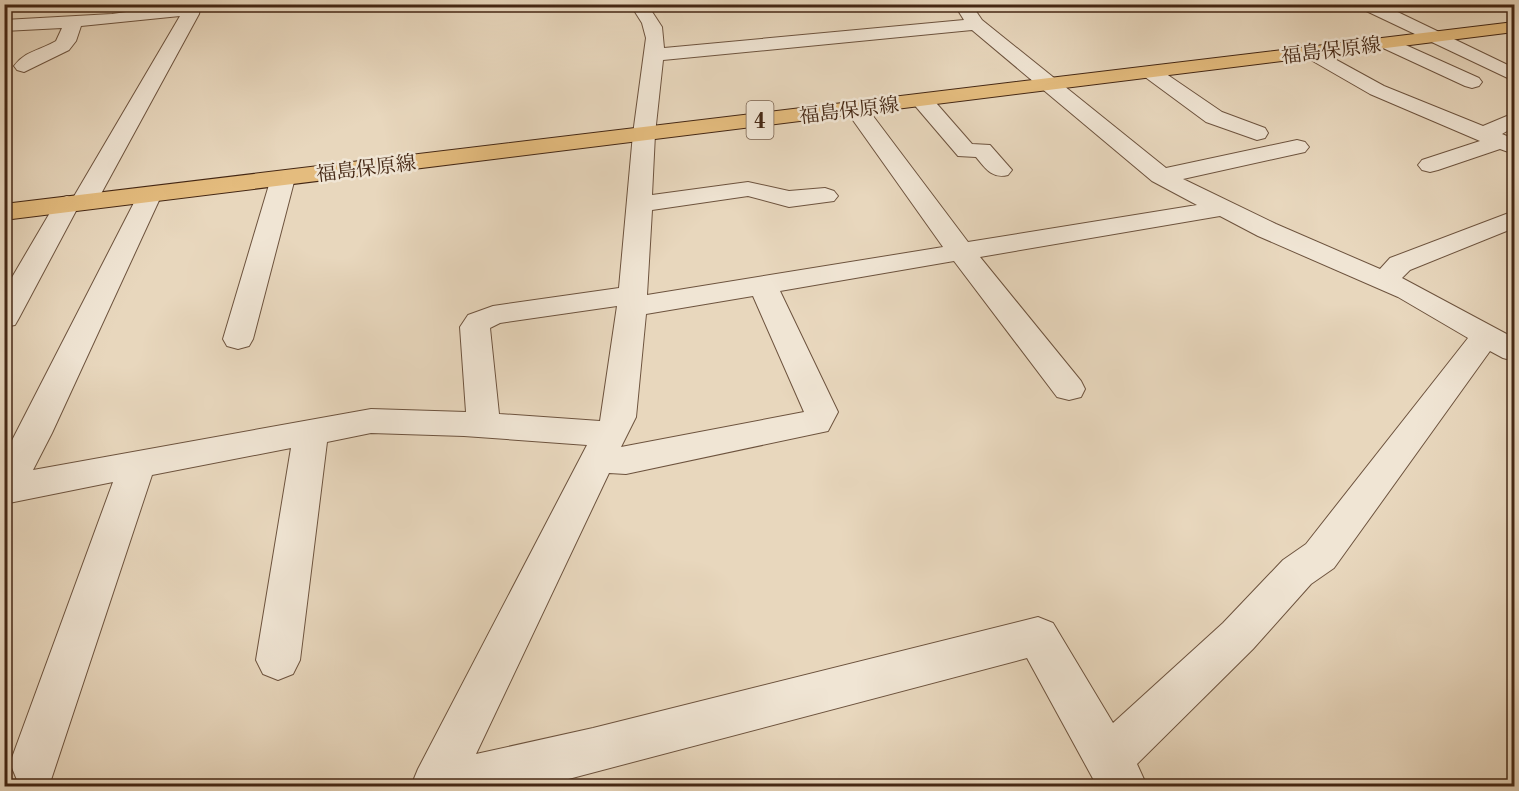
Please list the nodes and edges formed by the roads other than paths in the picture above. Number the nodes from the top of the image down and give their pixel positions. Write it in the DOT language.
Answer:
graph roads {
  1 [pos="638,4"];
  2 [pos="1366,4"];
  3 [pos="191,7"];
  4 [pos="969,14"];
  5 [pos="73,22"];
  6 [pos="4,26"];
  7 [pos="1515,27"];
  8 [pos="1435,37"];
  9 [pos="1390,44"];
  10 [pos="1311,52"];
  11 [pos="654,55"];
  12 [pos="24,66"];
  13 [pos="1152,73"];
  14 [pos="1515,75"];
  15 [pos="1472,82"];
  16 [pos="1052,86"];
  17 [pos="922,101"];
  18 [pos="856,109"];
  19 [pos="1515,119"];
  20 [pos="1257,133"];
  21 [pos="644,134"];
  22 [pos="1500,141"];
  23 [pos="1297,147"];
  24 [pos="1430,165"];
  25 [pos="1000,170"];
  26 [pos="1161,176"];
  27 [pos="283,178"];
  28 [pos="150,194"];
  29 [pos="825,196"];
  30 [pos="75,203"];
  31 [pos="639,204"];
  32 [pos="1223,208"];
  33 [pos="4,212"];
  34 [pos="1515,219"];
  35 [pos="961,250"];
  36 [pos="1385,280"];
  37 [pos="763,285"];
  38 [pos="632,301"];
  39 [pos="4,318"];
  40 [pos="238,339"];
  41 [pos="1501,343"];
  42 [pos="1070,389"];
  43 [pos="480,425"];
  44 [pos="311,432"];
  45 [pos="604,446"];
  46 [pos="138,464"];
  47 [pos="5,489"];
  48 [pos="278,660"];
  49 [pos="34,763"];
  50 [pos="1114,771"];
  51 [pos="435,786"];
  52 [pos="441,786"];
  1 -- 11 [label="street"];
  2 -- 8 [label="street"];
  3 -- 5 [label="street"];
  3 -- 30 [label="street"];
  4 -- 11 [label="street"];
  4 -- 16 [label="street"];
  5 -- 6 [label="street"];
  5 -- 12 [label="street"];
  7 -- 8 [label="main road, 福島保原線 / 4"];
  8 -- 9 [label="main road, 福島保原線 / 4"];
  8 -- 14 [label="street"];
  9 -- 10 [label="main road, 福島保原線 / 4"];
  9 -- 15 [label="street"];
  10 -- 13 [label="main road, 福島保原線 / 4"];
  10 -- 22 [label="street"];
  11 -- 21 [label="street"];
  13 -- 16 [label="main road, 福島保原線 / 4"];
  13 -- 20 [label="street"];
  16 -- 17 [label="main road, 福島保原線 / 4"];
  16 -- 26 [label="street"];
  17 -- 18 [label="main road, 福島保原線 / 4"];
  17 -- 25 [label="street"];
  18 -- 21 [label="main road, 福島保原線 / 4"];
  18 -- 35 [label="street"];
  19 -- 22 [label="street"];
  21 -- 27 [label="main road, 福島保原線 / 4"];
  21 -- 31 [label="street"];
  22 -- 24 [label="street"];
  23 -- 26 [label="street"];
  26 -- 32 [label="street"];
  27 -- 28 [label="main road, 福島保原線 / 4"];
  27 -- 40 [label="street"];
  28 -- 30 [label="main road, 福島保原線 / 4"];
  28 -- 47 [label="street"];
  29 -- 31 [label="street"];
  30 -- 33 [label="main road, 福島保原線 / 4"];
  30 -- 39 [label="street"];
  31 -- 38 [label="street"];
  32 -- 35 [label="street"];
  32 -- 36 [label="street"];
  34 -- 36 [label="street"];
  35 -- 37 [label="street"];
  35 -- 42 [label="street"];
  36 -- 41 [label="street"];
  37 -- 38 [label="street"];
  37 -- 45 [label="street"];
  38 -- 43 [label="street"];
  38 -- 45 [label="street"];
  41 -- 50 [label="street"];
  43 -- 44 [label="street"];
  43 -- 45 [label="street"];
  44 -- 46 [label="street"];
  44 -- 48 [label="street"];
  45 -- 51 [label="street"];
  46 -- 47 [label="street"];
  46 -- 49 [label="street"];
  50 -- 52 [label="street"];
}
